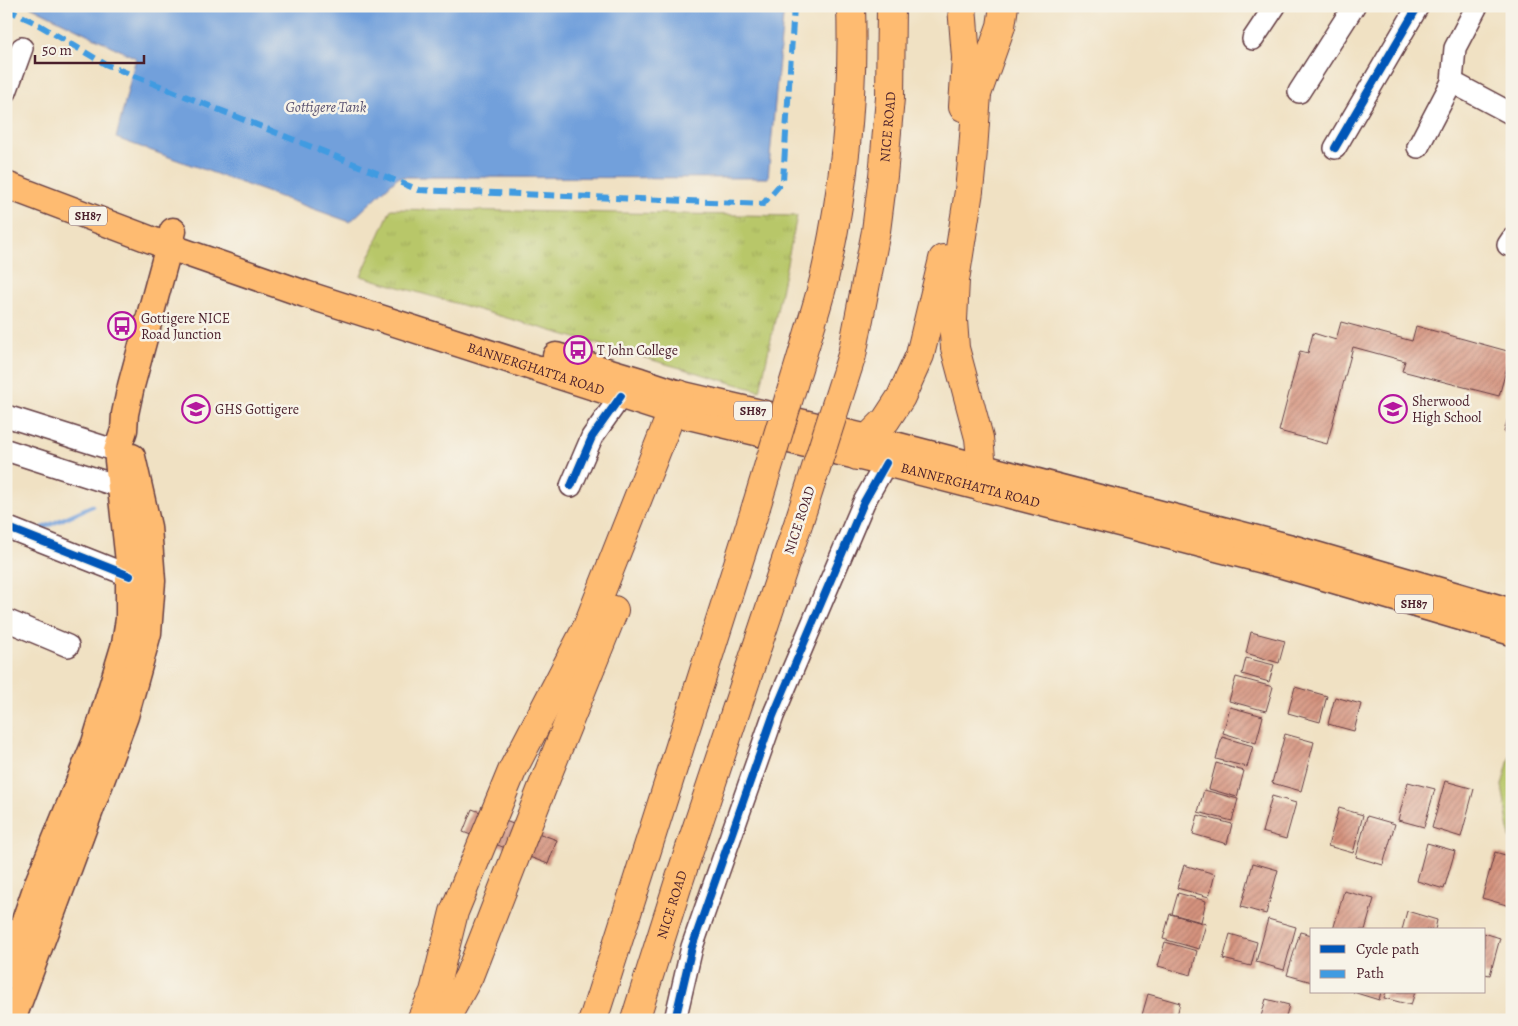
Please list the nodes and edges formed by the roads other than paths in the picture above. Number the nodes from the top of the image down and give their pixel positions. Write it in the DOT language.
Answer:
graph roads {
  1 [pos="851,6"];
  2 [pos="891,6"];
  3 [pos="962,6"];
  4 [pos="974,6"];
  5 [pos="1004,6"];
  6 [pos="1275,6"];
  7 [pos="1354,6"];
  8 [pos="1418,6"];
  9 [pos="1477,6"];
  10 [pos="1253,39"];
  11 [pos="22,48"];
  12 [pos="966,58"];
  13 [pos="1452,82"];
  14 [pos="6,92"];
  15 [pos="1299,92"];
  16 [pos="970,93"];
  17 [pos="1512,114"];
  18 [pos="1418,147"];
  19 [pos="1335,148"];
  20 [pos="6,170"];
  21 [pos="6,185"];
  22 [pos="172,239"];
  23 [pos="621,396"];
  24 [pos="683,405"];
  25 [pos="6,416"];
  26 [pos="124,446"];
  27 [pos="862,447"];
  28 [pos="6,450"];
  29 [pos="886,463"];
  30 [pos="982,478"];
  31 [pos="571,486"];
  32 [pos="121,487"];
  33 [pos="6,527"];
  34 [pos="130,576"];
  35 [pos="1512,612"];
  36 [pos="6,620"];
  37 [pos="1512,632"];
  38 [pos="68,646"];
  39 [pos="6,976"];
  40 [pos="12,1020"];
  41 [pos="421,1020"];
  42 [pos="446,1020"];
  43 [pos="593,1020"];
  44 [pos="635,1020"];
  45 [pos="675,1020"];
  1 -- 43 [label="highway, bridge"];
  2 -- 44 [label="highway, NICE ROAD, bridge"];
  3 -- 12 [label="highway"];
  4 -- 12 [label="highway"];
  5 -- 16 [label="highway"];
  6 -- 10 [label="street"];
  7 -- 15 [label="street"];
  8 -- 19 [label="street"];
  9 -- 13 [label="street"];
  11 -- 14 [label="street"];
  12 -- 16 [label="highway"];
  13 -- 17 [label="street"];
  13 -- 18 [label="street"];
  16 -- 27 [label="highway"];
  16 -- 30 [label="highway"];
  20 -- 22 [label="main road, BANNERGHATTA ROAD / SH87"];
  21 -- 22 [label="main road, BANNERGHATTA ROAD / SH87"];
  22 -- 23 [label="main road, BANNERGHATTA ROAD / SH87"];
  22 -- 24 [label="main road, BANNERGHATTA ROAD / SH87"];
  22 -- 26 [label="main road"];
  23 -- 24 [label="main road, BANNERGHATTA ROAD / SH87"];
  23 -- 31 [label="street"];
  24 -- 27 [label="main road, BANNERGHATTA ROAD / SH87"];
  24 -- 41 [label="highway"];
  24 -- 42 [label="highway"];
  25 -- 26 [label="street"];
  26 -- 32 [label="main road"];
  26 -- 40 [label="main road"];
  27 -- 29 [label="main road, BANNERGHATTA ROAD / SH87"];
  27 -- 30 [label="main road, BANNERGHATTA ROAD / SH87"];
  28 -- 32 [label="street"];
  29 -- 30 [label="main road, BANNERGHATTA ROAD / SH87"];
  29 -- 45 [label="street"];
  30 -- 35 [label="main road, BANNERGHATTA ROAD / SH87"];
  30 -- 37 [label="main road, BANNERGHATTA ROAD / SH87"];
  32 -- 34 [label="main road"];
  33 -- 34 [label="street"];
  34 -- 39 [label="main road"];
  36 -- 38 [label="street"];
}
